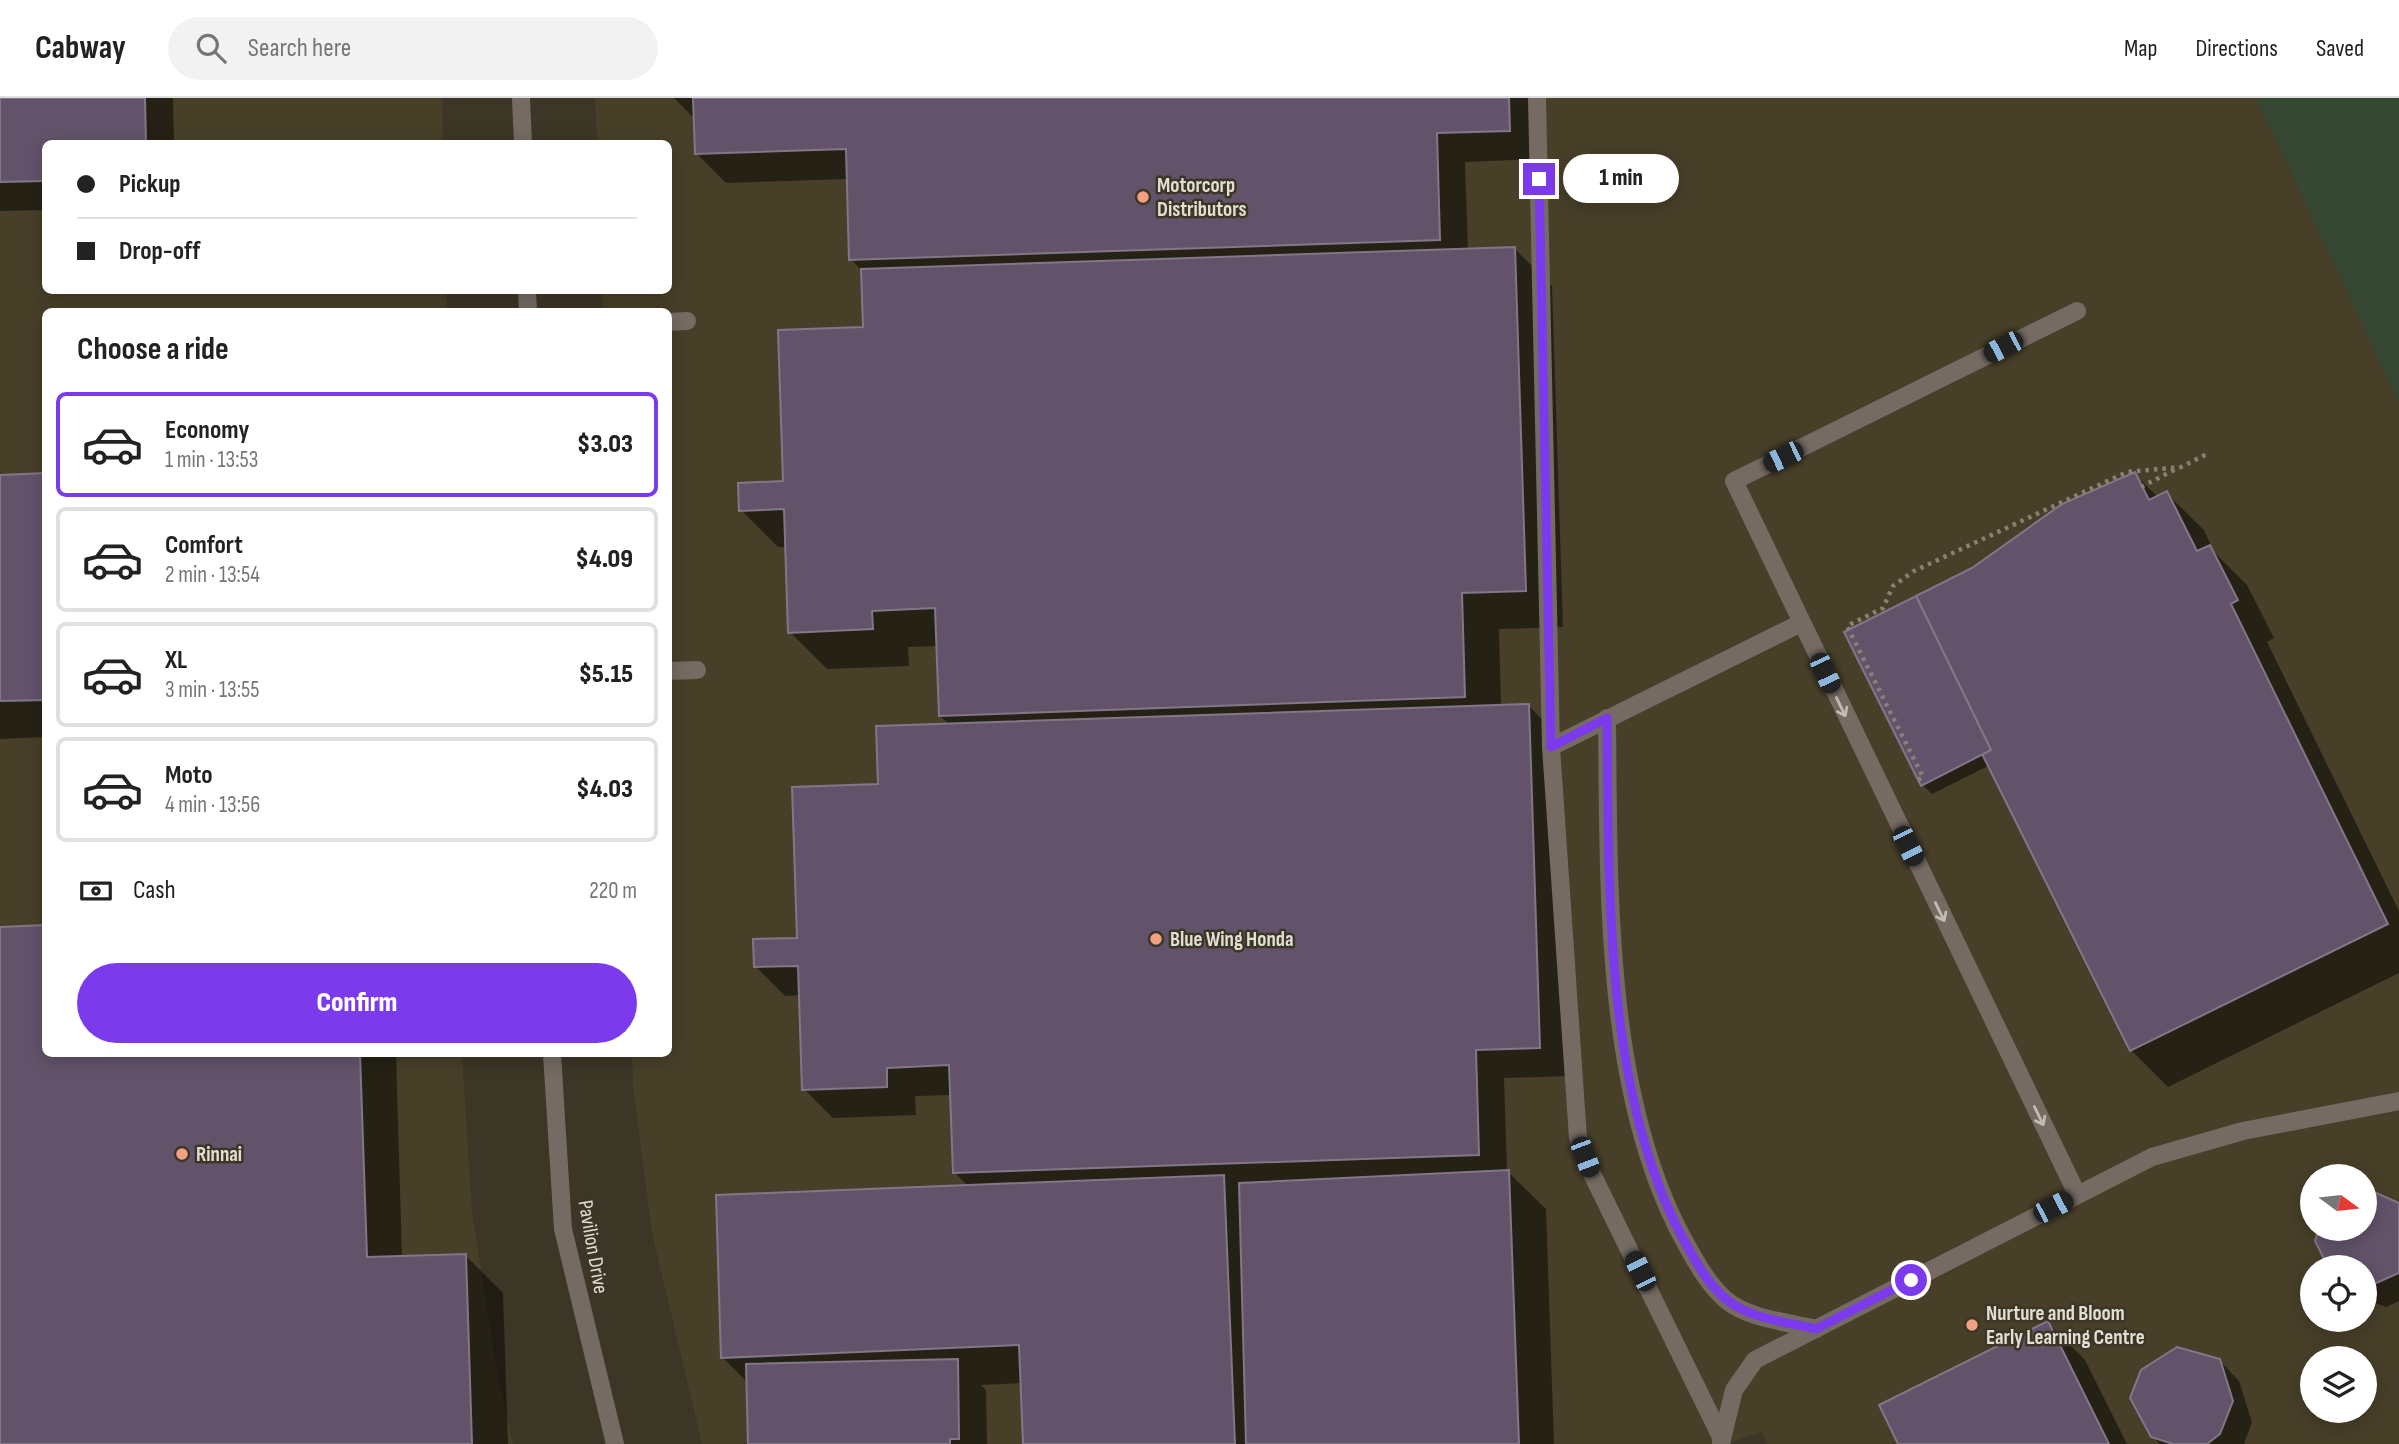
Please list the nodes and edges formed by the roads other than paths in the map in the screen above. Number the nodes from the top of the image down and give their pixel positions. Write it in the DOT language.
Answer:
graph roads {
  1 [pos="521,98"];
  2 [pos="1537,98"];
  3 [pos="523,140"];
  4 [pos="2077,311"];
  5 [pos="687,321"];
  6 [pos="672,322"];
  7 [pos="1801,623"];
  8 [pos="697,670"];
  9 [pos="672,671"];
  10 [pos="1607,718"];
  11 [pos="1551,747"];
  12 [pos="552,1057"];
  13 [pos="2399,1101"];
  14 [pos="2077,1194"];
  15 [pos="1816,1329"];
  16 [pos="1721,1441"];
  17 [pos="615,1444"];
  1 -- 3 [label="street"];
  2 -- 11 [label="street"];
  4 -- 7 [label="street"];
  5 -- 6 [label="street"];
  7 -- 10 [label="street"];
  7 -- 14 [label="street, one-way"];
  8 -- 9 [label="street"];
  10 -- 11 [label="street"];
  10 -- 15 [label="street"];
  11 -- 16 [label="street"];
  12 -- 17 [label="street, Pavilion Drive"];
  13 -- 14 [label="street"];
  14 -- 15 [label="street"];
  15 -- 16 [label="street"];
}
